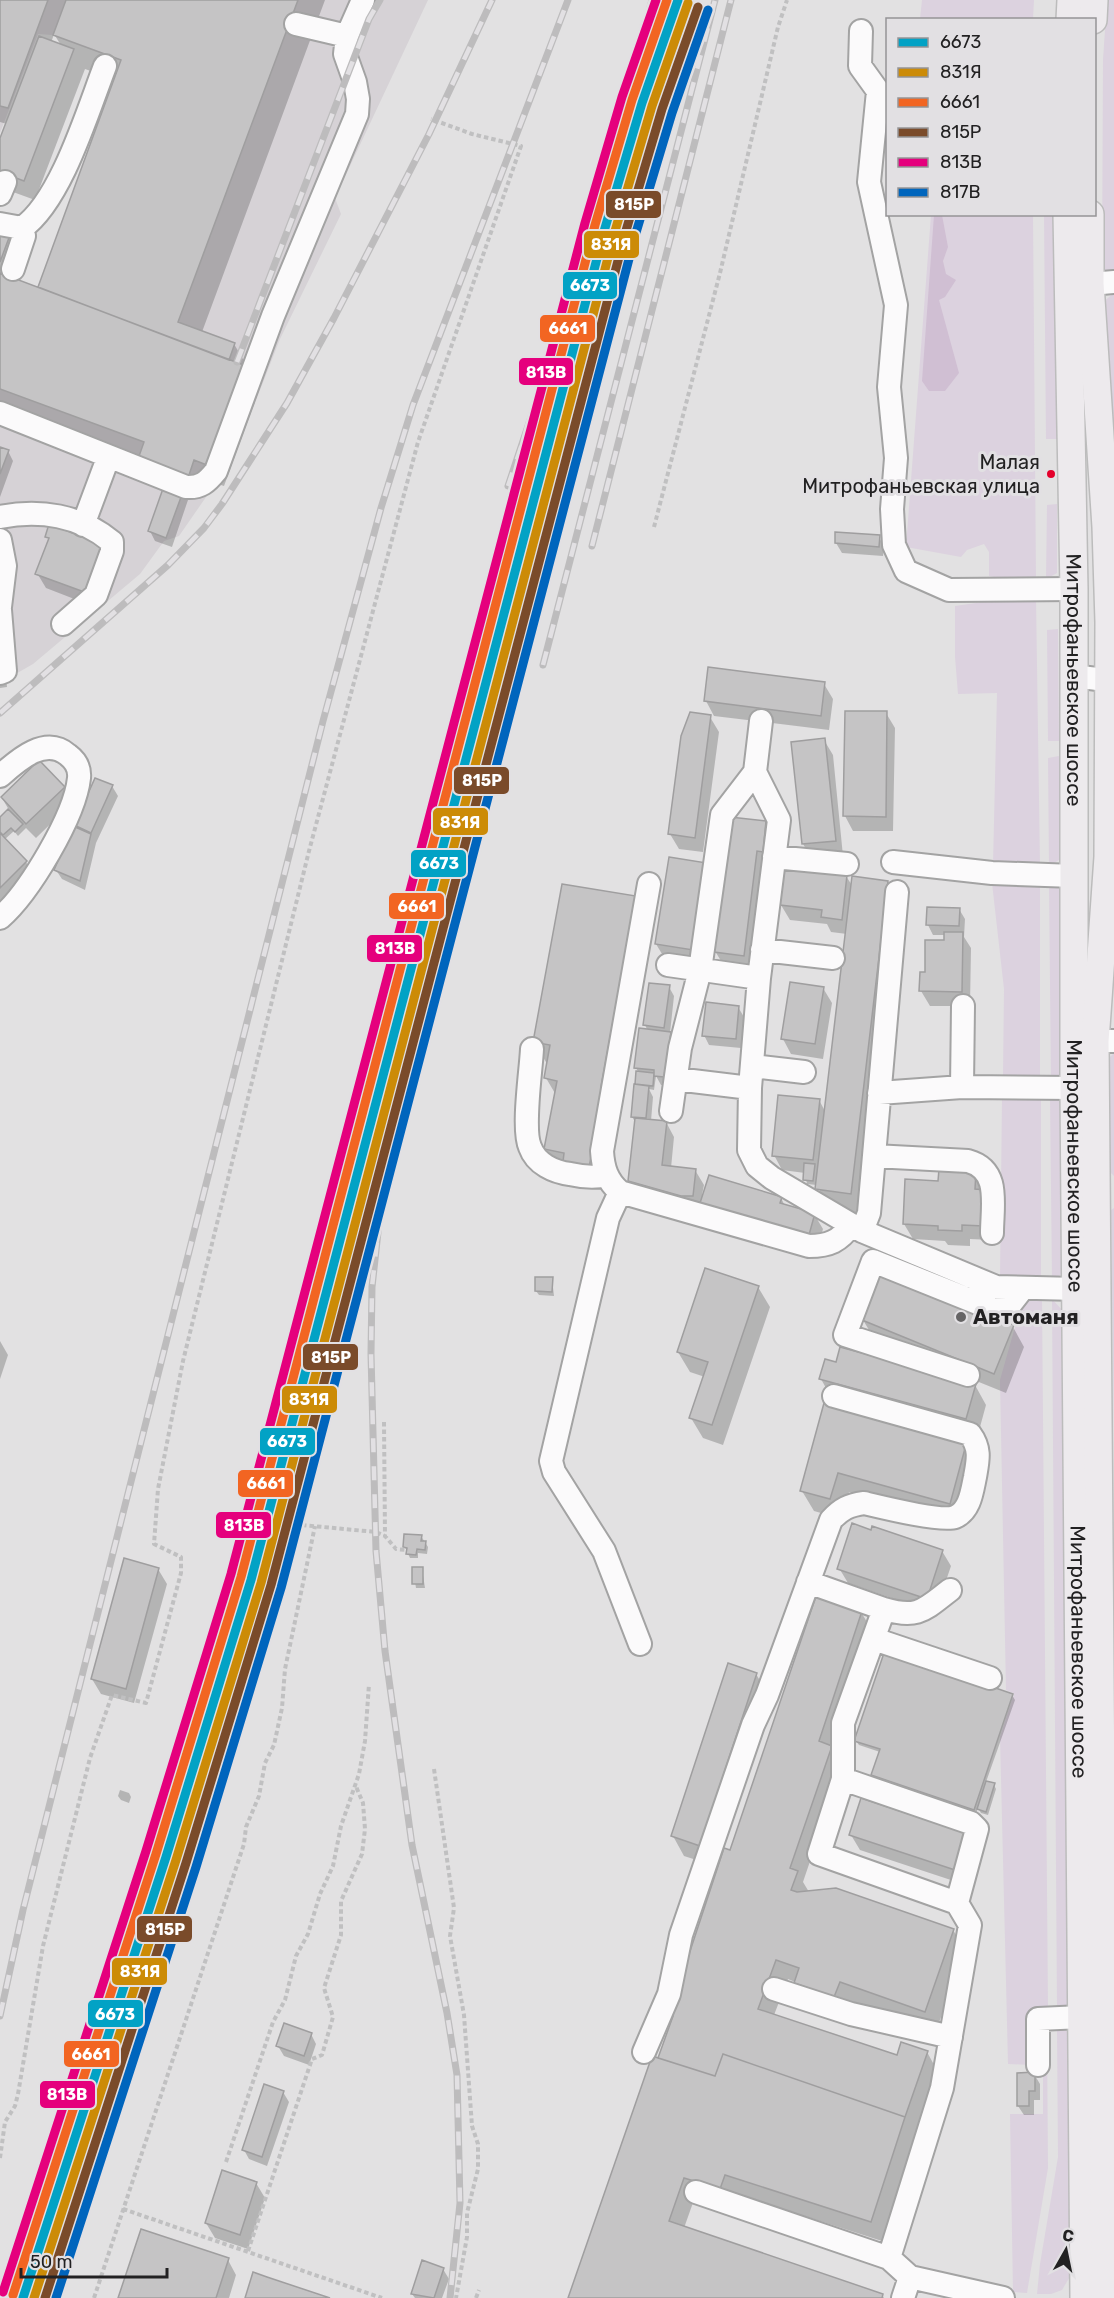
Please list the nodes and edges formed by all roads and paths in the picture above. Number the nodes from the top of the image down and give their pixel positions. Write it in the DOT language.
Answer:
graph roads {
  1 [pos="363,0"];
  2 [pos="788,0"];
  3 [pos="1071,0"];
  4 [pos="1094,0"];
  5 [pos="1070,18"];
  6 [pos="1093,18"];
  7 [pos="296,24"];
  8 [pos="861,31"];
  9 [pos="347,36"];
  10 [pos="105,66"];
  11 [pos="432,119"];
  12 [pos="1067,216"];
  13 [pos="1090,216"];
  14 [pos="0,224"];
  15 [pos="22,228"];
  16 [pos="13,269"];
  17 [pos="1102,283"];
  18 [pos="0,413"];
  19 [pos="108,458"];
  20 [pos="0,517"];
  21 [pos="84,525"];
  22 [pos="654,527"];
  23 [pos="0,540"];
  24 [pos="1074,589"];
  25 [pos="0,608"];
  26 [pos="63,624"];
  27 [pos="0,673"];
  28 [pos="1073,676"];
  29 [pos="1111,681"];
  30 [pos="761,721"];
  31 [pos="755,772"];
  32 [pos="0,776"];
  33 [pos="774,857"];
  34 [pos="893,862"];
  35 [pos="847,864"];
  36 [pos="1074,876"];
  37 [pos="649,884"];
  38 [pos="897,892"];
  39 [pos="0,918"];
  40 [pos="762,950"];
  41 [pos="833,958"];
  42 [pos="668,965"];
  43 [pos="700,970"];
  44 [pos="759,978"];
  45 [pos="963,1006"];
  46 [pos="1105,1041"];
  47 [pos="532,1049"];
  48 [pos="804,1072"];
  49 [pos="751,1077"];
  50 [pos="676,1079"];
  51 [pos="962,1087"];
  52 [pos="1074,1088"];
  53 [pos="879,1093"];
  54 [pos="671,1111"];
  55 [pos="874,1156"];
  56 [pos="613,1184"];
  57 [pos="1105,1192"];
  58 [pos="856,1228"];
  59 [pos="992,1233"];
  60 [pos="1023,1288"];
  61 [pos="1077,1289"];
  62 [pos="968,1375"];
  63 [pos="834,1396"];
  64 [pos="384,1422"];
  65 [pos="1106,1444"];
  66 [pos="302,1525"];
  67 [pos="315,1526"];
  68 [pos="385,1536"];
  69 [pos="406,1550"];
  70 [pos="808,1582"];
  71 [pos="950,1590"];
  72 [pos="884,1609"];
  73 [pos="874,1639"];
  74 [pos="640,1644"];
  75 [pos="990,1678"];
  76 [pos="369,1684"];
  77 [pos="434,1769"];
  78 [pos="843,1779"];
  79 [pos="355,1784"];
  80 [pos="957,1903"];
  81 [pos="1099,1927"];
  82 [pos="774,1989"];
  83 [pos="1082,2017"];
  84 [pos="951,2037"];
  85 [pos="644,2052"];
  86 [pos="1038,2065"];
  87 [pos="1109,2131"];
  88 [pos="0,2158"];
  89 [pos="226,2162"];
  90 [pos="696,2192"];
  91 [pos="123,2210"];
  92 [pos="248,2251"];
  93 [pos="889,2258"];
  94 [pos="1108,2282"];
  95 [pos="907,2288"];
  96 [pos="479,2290"];
  97 [pos="972,2295"];
  98 [pos="94,2298"];
  99 [pos="382,2298"];
  100 [pos="456,2298"];
  101 [pos="476,2298"];
  102 [pos="1003,2298"];
  103 [pos="1084,2298"];
  1 -- 9 [label="street"];
  2 -- 22 [label="path"];
  3 -- 5 [label="main road"];
  4 -- 6 [label="main road"];
  7 -- 9 [label="street"];
  8 -- 24 [label="street"];
  9 -- 19 [label="street"];
  10 -- 15 [label="street"];
  11 -- 88 [label="path"];
  12 -- 24 [label="main road, Митрофаньевское шоссе"];
  13 -- 17 [label="main road, Митрофаньевское шоссе"];
  14 -- 15 [label="street"];
  15 -- 16 [label="street"];
  17 -- 29 [label="main road, Митрофаньевское шоссе"];
  18 -- 19 [label="street"];
  19 -- 21 [label="street"];
  20 -- 21 [label="street"];
  21 -- 26 [label="street"];
  23 -- 25 [label="street"];
  24 -- 28 [label="main road, Митрофаньевское шоссе"];
  25 -- 27 [label="street"];
  28 -- 29 [label="street"];
  28 -- 36 [label="main road, Митрофаньевское шоссе"];
  29 -- 46 [label="main road, Митрофаньевское шоссе"];
  30 -- 31 [label="street"];
  31 -- 33 [label="street"];
  31 -- 43 [label="street"];
  32 -- 39 [label="street"];
  33 -- 35 [label="street"];
  33 -- 40 [label="street"];
  34 -- 36 [label="street"];
  36 -- 52 [label="main road, Митрофаньевское шоссе"];
  37 -- 56 [label="street"];
  38 -- 53 [label="street"];
  40 -- 41 [label="street"];
  40 -- 44 [label="street"];
  42 -- 43 [label="street"];
  43 -- 44 [label="street"];
  43 -- 50 [label="street"];
  44 -- 49 [label="street"];
  45 -- 51 [label="street"];
  46 -- 57 [label="main road, Митрофаньевское шоссе"];
  47 -- 56 [label="street"];
  48 -- 49 [label="street"];
  49 -- 50 [label="street"];
  49 -- 58 [label="street"];
  50 -- 54 [label="street"];
  51 -- 52 [label="street"];
  51 -- 53 [label="street"];
  52 -- 61 [label="main road, Митрофаньевское шоссе"];
  53 -- 55 [label="street"];
  55 -- 58 [label="street"];
  55 -- 59 [label="street"];
  56 -- 58 [label="street"];
  56 -- 74 [label="street"];
  57 -- 65 [label="main road, Митрофаньевское шоссе"];
  58 -- 60 [label="street"];
  60 -- 61 [label="street"];
  60 -- 62 [label="street"];
  61 -- 81 [label="main road, Митрофаньевское шоссе"];
  63 -- 70 [label="street"];
  64 -- 68 [label="path"];
  65 -- 81 [label="main road, Митрофаньевское шоссе"];
  66 -- 67 [label="path"];
  67 -- 68 [label="path"];
  67 -- 91 [label="path"];
  68 -- 69 [label="path"];
  70 -- 72 [label="street"];
  70 -- 85 [label="street"];
  71 -- 72 [label="street"];
  72 -- 73 [label="street"];
  73 -- 75 [label="street"];
  73 -- 78 [label="street"];
  76 -- 79 [label="path"];
  77 -- 100 [label="path"];
  78 -- 80 [label="street"];
  78 -- 80 [label="street"];
  79 -- 89 [label="path"];
  79 -- 92 [label="path"];
  80 -- 84 [label="street"];
  81 -- 83 [label="main road, Митрофаньевское шоссе"];
  81 -- 87 [label="main road, Митрофаньевское шоссе"];
  82 -- 84 [label="street"];
  83 -- 86 [label="street"];
  83 -- 103 [label="main road, Митрофаньевское шоссе"];
  84 -- 93 [label="street"];
  87 -- 94 [label="main road, Митрофаньевское шоссе"];
  90 -- 93 [label="street"];
  91 -- 92 [label="path"];
  91 -- 98 [label="path"];
  92 -- 99 [label="path"];
  93 -- 95 [label="street"];
  95 -- 97 [label="street"];
  96 -- 101 [label="path"];
  97 -- 102 [label="street"];
}
